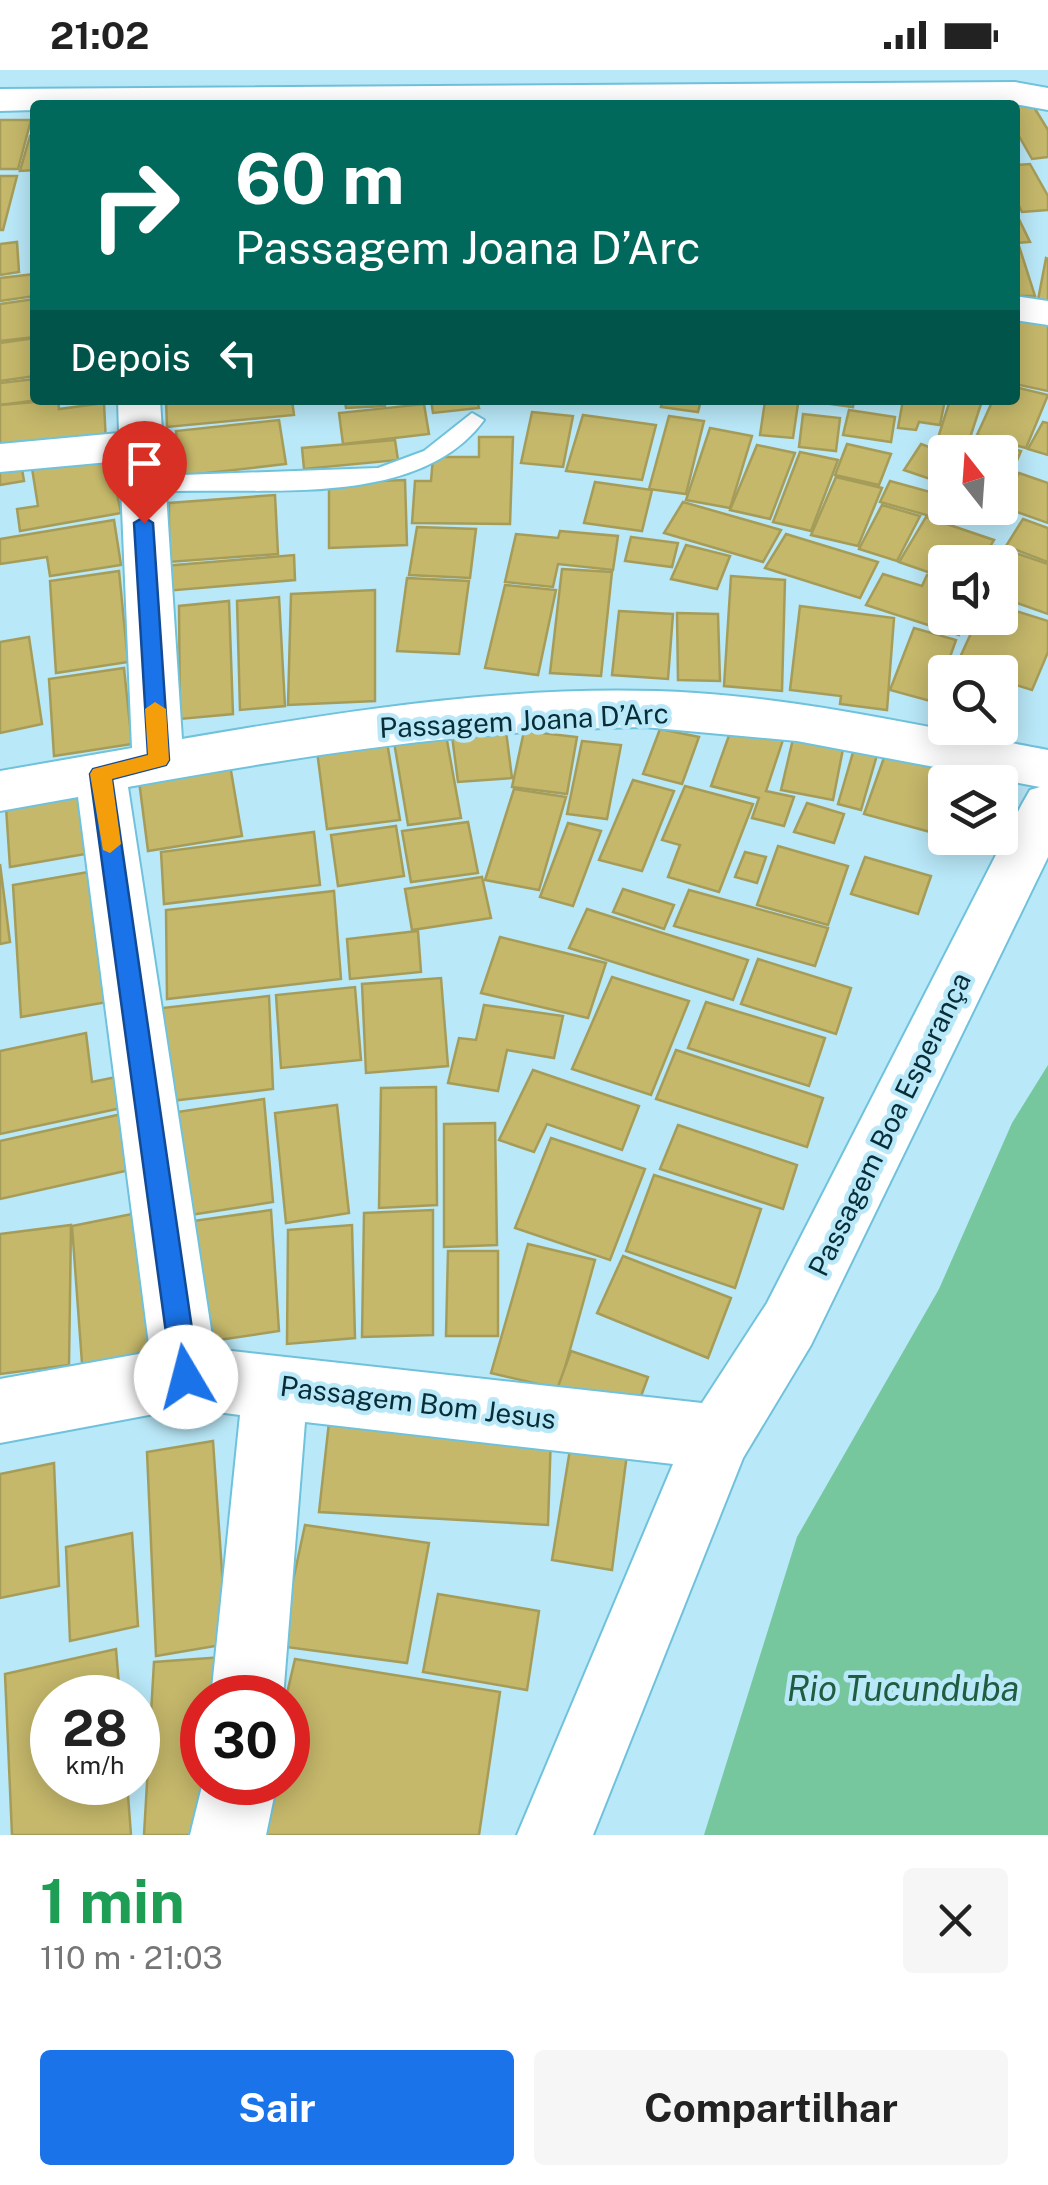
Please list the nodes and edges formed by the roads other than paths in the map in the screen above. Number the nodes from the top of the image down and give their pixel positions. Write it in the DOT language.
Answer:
graph roads {
  1 [pos="1048,98"];
  2 [pos="0,100"];
  3 [pos="408,100"];
  4 [pos="30,101"];
  5 [pos="1020,309"];
  6 [pos="1048,313"];
  7 [pos="472,420"];
  8 [pos="139,422"];
  9 [pos="0,458"];
  10 [pos="158,760"];
  11 [pos="1048,770"];
  12 [pos="100,774"];
  13 [pos="0,792"];
  14 [pos="1048,804"];
  15 [pos="186,1377"];
  16 [pos="276,1385"];
  17 [pos="0,1411"];
  18 [pos="718,1437"];
  19 [pos="250,1675"];
  20 [pos="235,1805"];
  21 [pos="228,1835"];
  22 [pos="556,1835"];
  1 -- 3 [label="street"];
  2 -- 4 [label="street"];
  5 -- 6 [label="street"];
  7 -- 8 [label="lane"];
  8 -- 9 [label="street"];
  8 -- 10 [label="street"];
  10 -- 11 [label="street, Passagem Joana D’Arc"];
  10 -- 12 [label="street, Passagem Joana D’Arc"];
  12 -- 13 [label="street, Passagem Joana D’Arc"];
  12 -- 15 [label="street"];
  14 -- 18 [label="street, Passagem Boa Esperança"];
  15 -- 16 [label="street, Passagem Bom Jesus"];
  15 -- 17 [label="street, Passagem Bom Jesus"];
  16 -- 18 [label="street, Passagem Bom Jesus"];
  16 -- 19 [label="street"];
  18 -- 22 [label="street, Passagem Boa Esperança"];
  20 -- 21 [label="street"];
}
